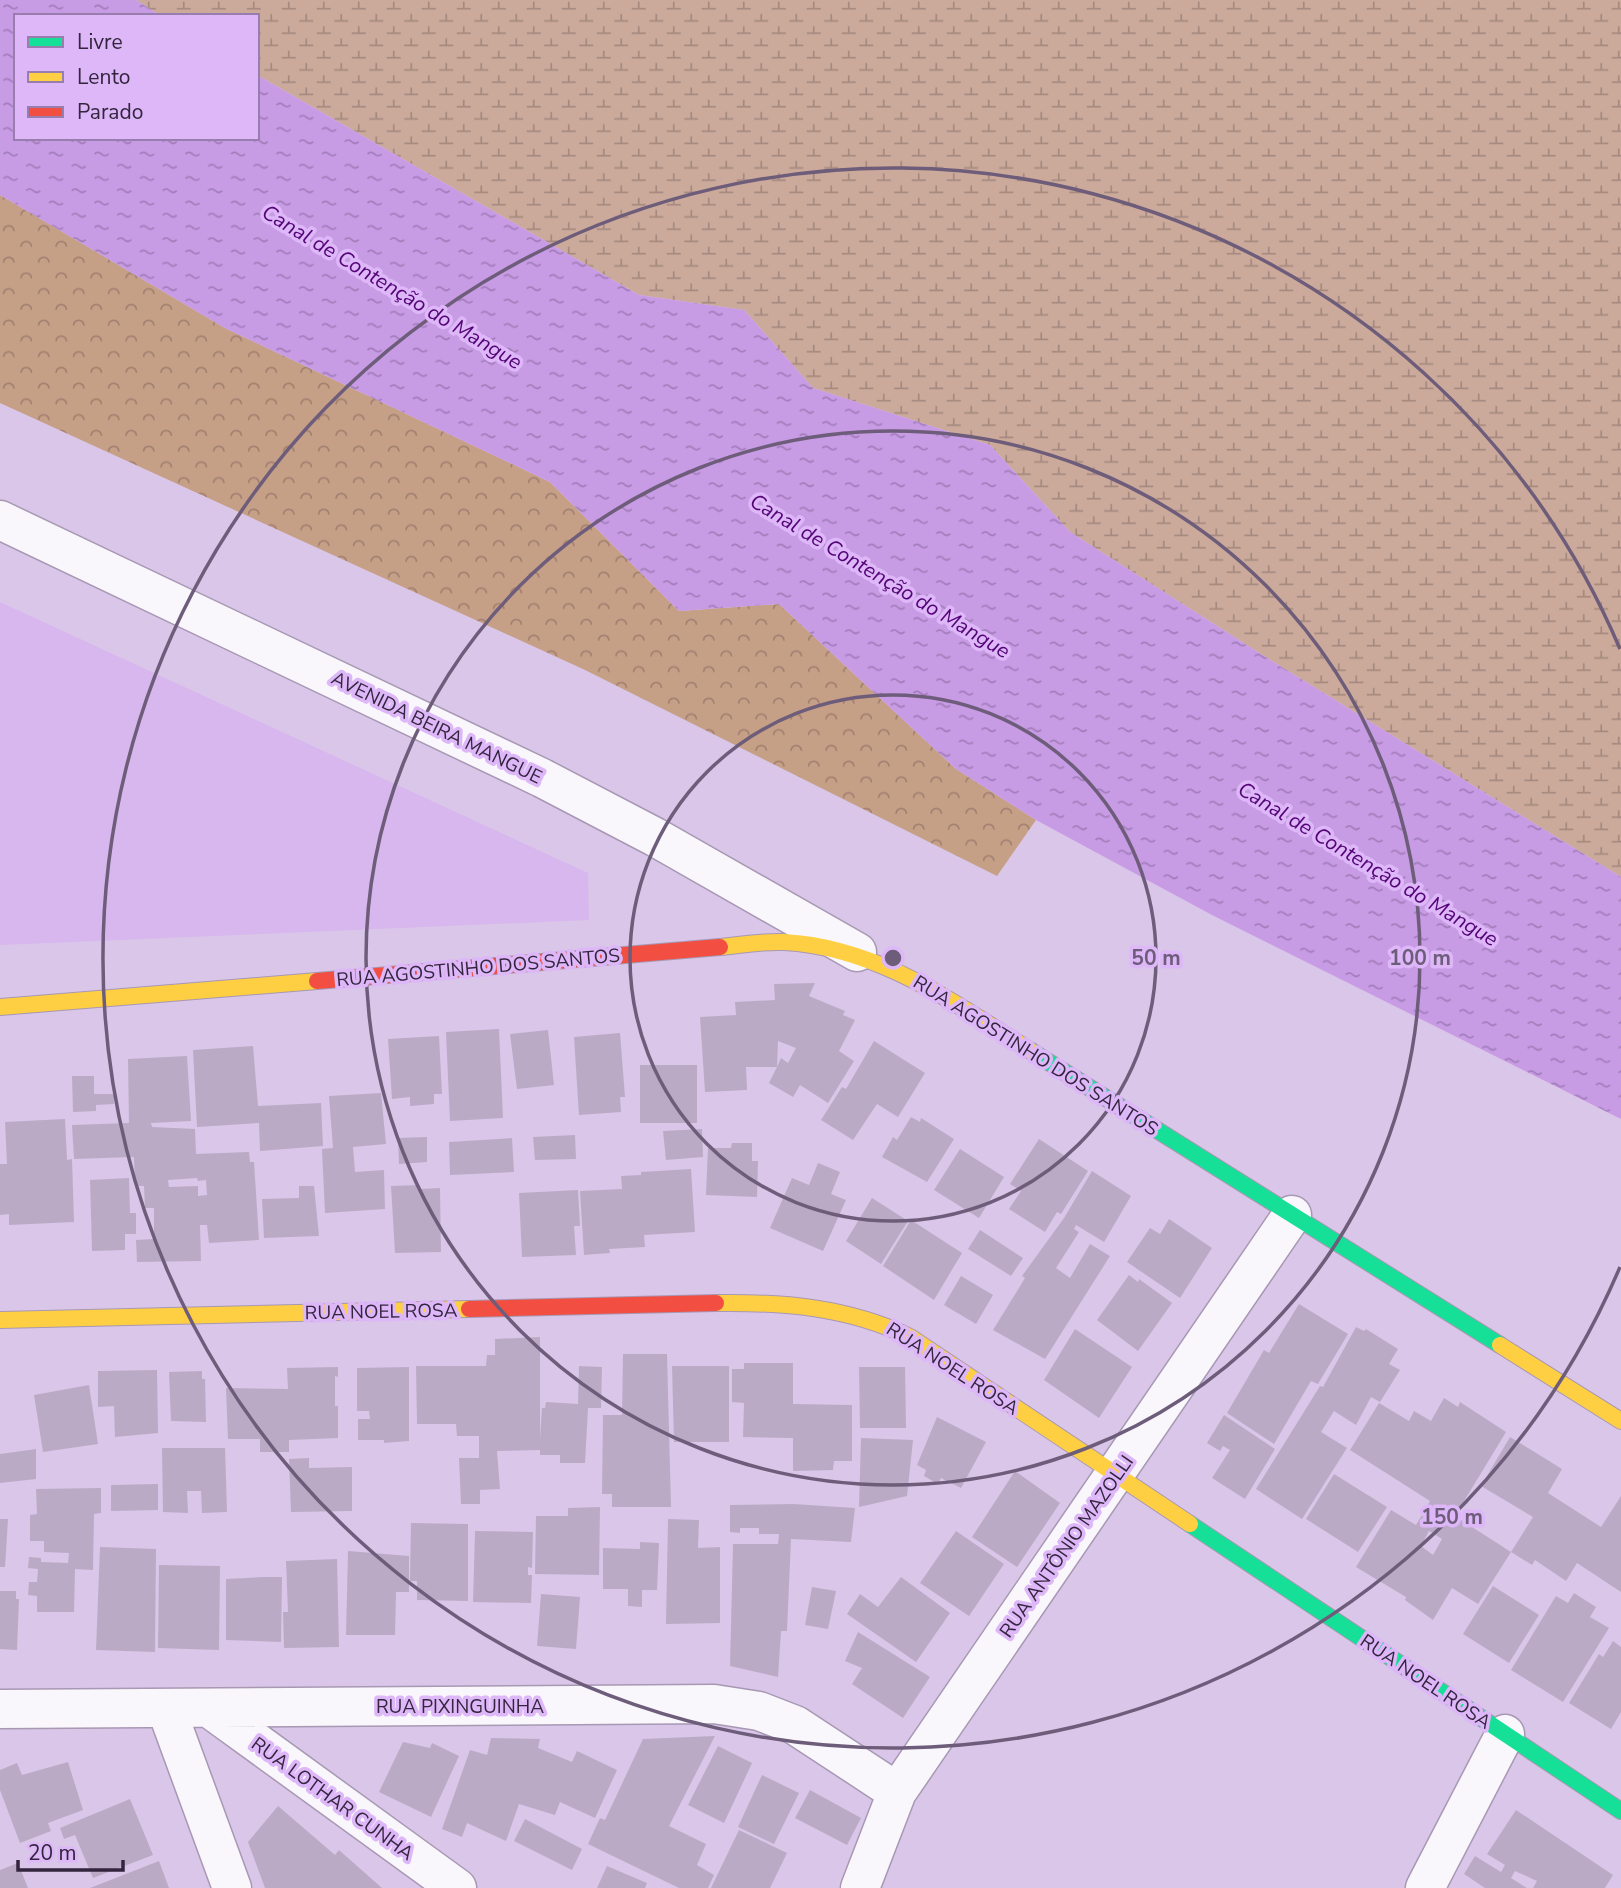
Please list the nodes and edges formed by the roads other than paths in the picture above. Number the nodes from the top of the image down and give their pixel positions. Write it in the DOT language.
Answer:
graph roads {
  1 [pos="0,520"];
  2 [pos="863,956"];
  3 [pos="0,1007"];
  4 [pos="1292,1215"];
  5 [pos="0,1320"];
  6 [pos="1621,1421"];
  7 [pos="1116,1476"];
  8 [pos="209,1707"];
  9 [pos="166,1708"];
  10 [pos="0,1709"];
  11 [pos="1505,1734"];
  12 [pos="897,1792"];
  13 [pos="1621,1811"];
  14 [pos="232,1888"];
  15 [pos="457,1888"];
  16 [pos="860,1888"];
  17 [pos="1425,1888"];
  1 -- 2 [label="street, AVENIDA BEIRA MANGUE"];
  2 -- 3 [label="street, RUA AGOSTINHO DOS SANTOS"];
  2 -- 4 [label="street, RUA AGOSTINHO DOS SANTOS"];
  4 -- 6 [label="street, RUA AGOSTINHO DOS SANTOS"];
  4 -- 7 [label="street, RUA ANTÔNIO MAZOLLI"];
  5 -- 7 [label="street, RUA NOEL ROSA"];
  7 -- 11 [label="street, RUA NOEL ROSA"];
  7 -- 12 [label="street, RUA ANTÔNIO MAZOLLI"];
  8 -- 9 [label="street, RUA PIXINGUINHA"];
  8 -- 12 [label="street, RUA PIXINGUINHA"];
  8 -- 15 [label="street, RUA LOTHAR CUNHA"];
  9 -- 10 [label="street, RUA PIXINGUINHA"];
  9 -- 14 [label="street"];
  11 -- 13 [label="street, RUA NOEL ROSA"];
  11 -- 17 [label="street"];
  12 -- 16 [label="street, RUA ANTÔNIO MAZOLLI"];
}
